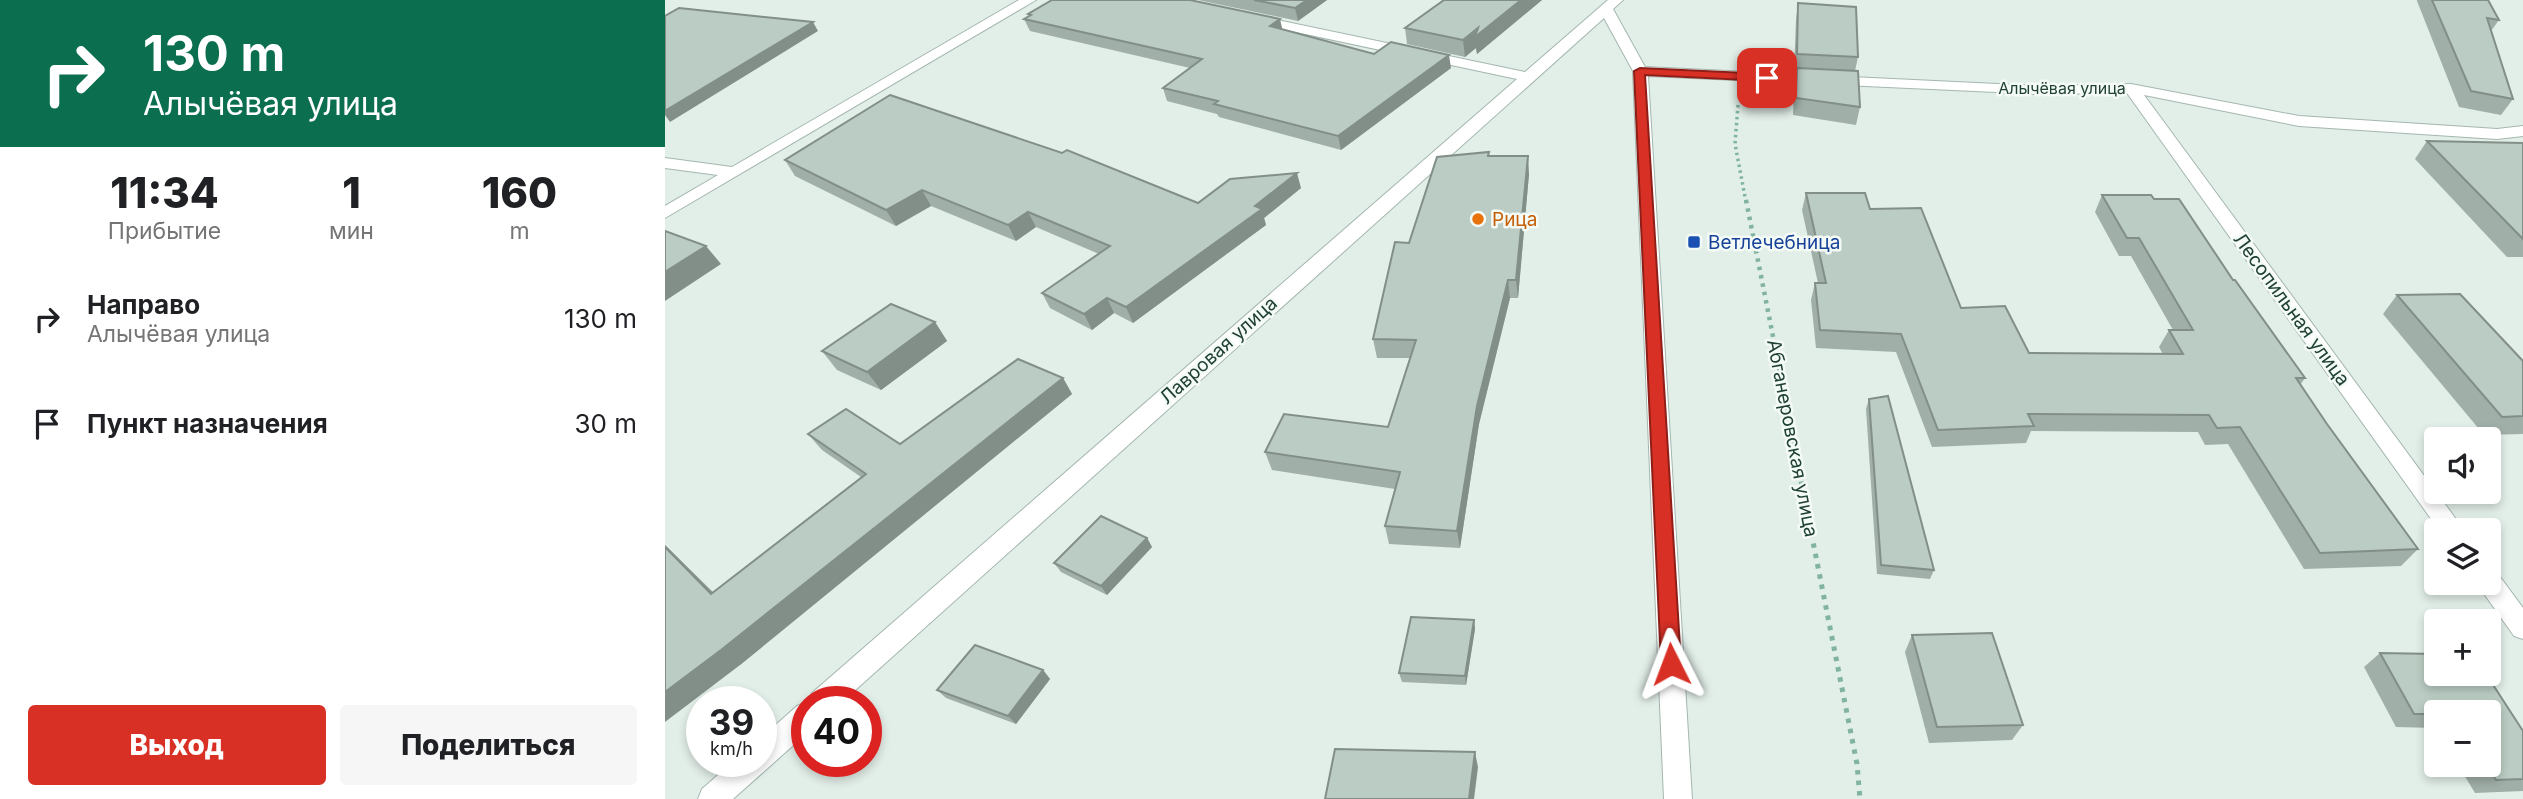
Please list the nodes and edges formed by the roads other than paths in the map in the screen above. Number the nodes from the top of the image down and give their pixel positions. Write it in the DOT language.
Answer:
graph roads {
  1 [pos="1029,0"];
  2 [pos="1611,5"];
  3 [pos="1232,14"];
  4 [pos="1640,71"];
  5 [pos="1527,77"];
  6 [pos="2131,88"];
  7 [pos="2523,131"];
  8 [pos="665,163"];
  9 [pos="735,172"];
  10 [pos="665,213"];
  11 [pos="2443,518"];
  12 [pos="2499,595"];
  13 [pos="2523,628"];
  14 [pos="840,686"];
  15 [pos="791,729"];
  16 [pos="777,742"];
  17 [pos="737,777"];
  18 [pos="712,799"];
  19 [pos="1678,799"];
  1 -- 9 [label="street"];
  2 -- 4 [label="street"];
  2 -- 5 [label="street, Лавровая улица"];
  3 -- 5 [label="street"];
  4 -- 6 [label="street, Алычёвая улица"];
  4 -- 19 [label="street"];
  5 -- 14 [label="street, Лавровая улица"];
  6 -- 7 [label="street, Алычёвая улица"];
  6 -- 11 [label="street, Лесопильная улица"];
  8 -- 9 [label="street"];
  9 -- 10 [label="street"];
  12 -- 13 [label="street"];
  15 -- 16 [label="street"];
  17 -- 18 [label="street"];
}
